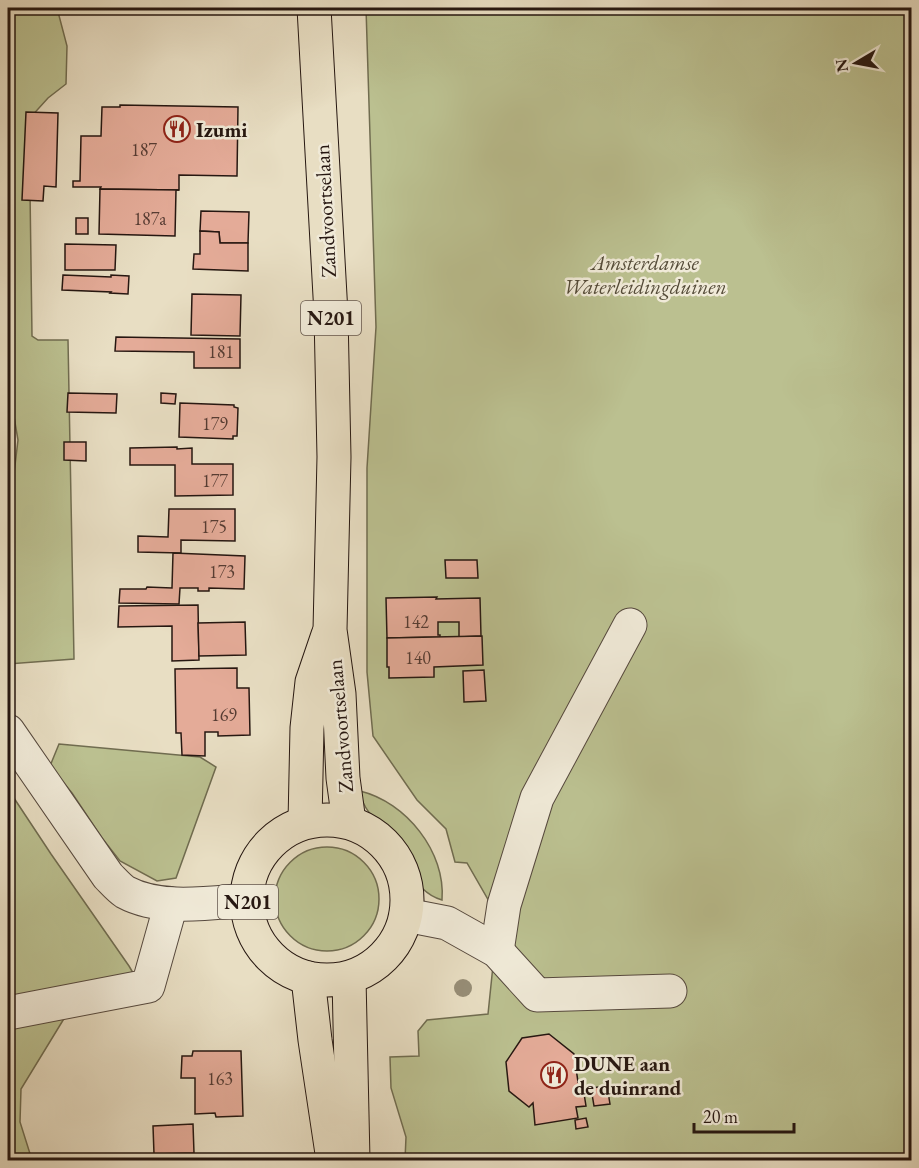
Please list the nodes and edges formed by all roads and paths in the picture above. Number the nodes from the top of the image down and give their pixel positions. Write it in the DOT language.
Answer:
graph roads {
  1 [pos="314,8"];
  2 [pos="630,625"];
  3 [pos="330,630"];
  4 [pos="8,731"];
  5 [pos="305,822"];
  6 [pos="349,822"];
  7 [pos="247,900"];
  8 [pos="171,904"];
  9 [pos="406,915"];
  10 [pos="497,951"];
  11 [pos="308,978"];
  12 [pos="349,978"];
  13 [pos="670,991"];
  14 [pos="8,1013"];
  15 [pos="333,1161"];
  16 [pos="353,1161"];
  1 -- 3 [label="main road, Zandvoortselaan / N201"];
  2 -- 10 [label="street"];
  3 -- 5 [label="main road, Zandvoortselaan / N201"];
  3 -- 6 [label="main road, Zandvoortselaan / N201"];
  4 -- 8 [label="street"];
  5 -- 6 [label="main road, N201"];
  5 -- 7 [label="main road, N201"];
  6 -- 9 [label="main road, N201"];
  7 -- 8 [label="street"];
  7 -- 11 [label="main road, N201"];
  8 -- 14 [label="street"];
  9 -- 10 [label="street"];
  9 -- 12 [label="main road, N201"];
  10 -- 13 [label="street"];
  11 -- 12 [label="main road, N201"];
  11 -- 15 [label="main road"];
  12 -- 16 [label="main road"];
}
